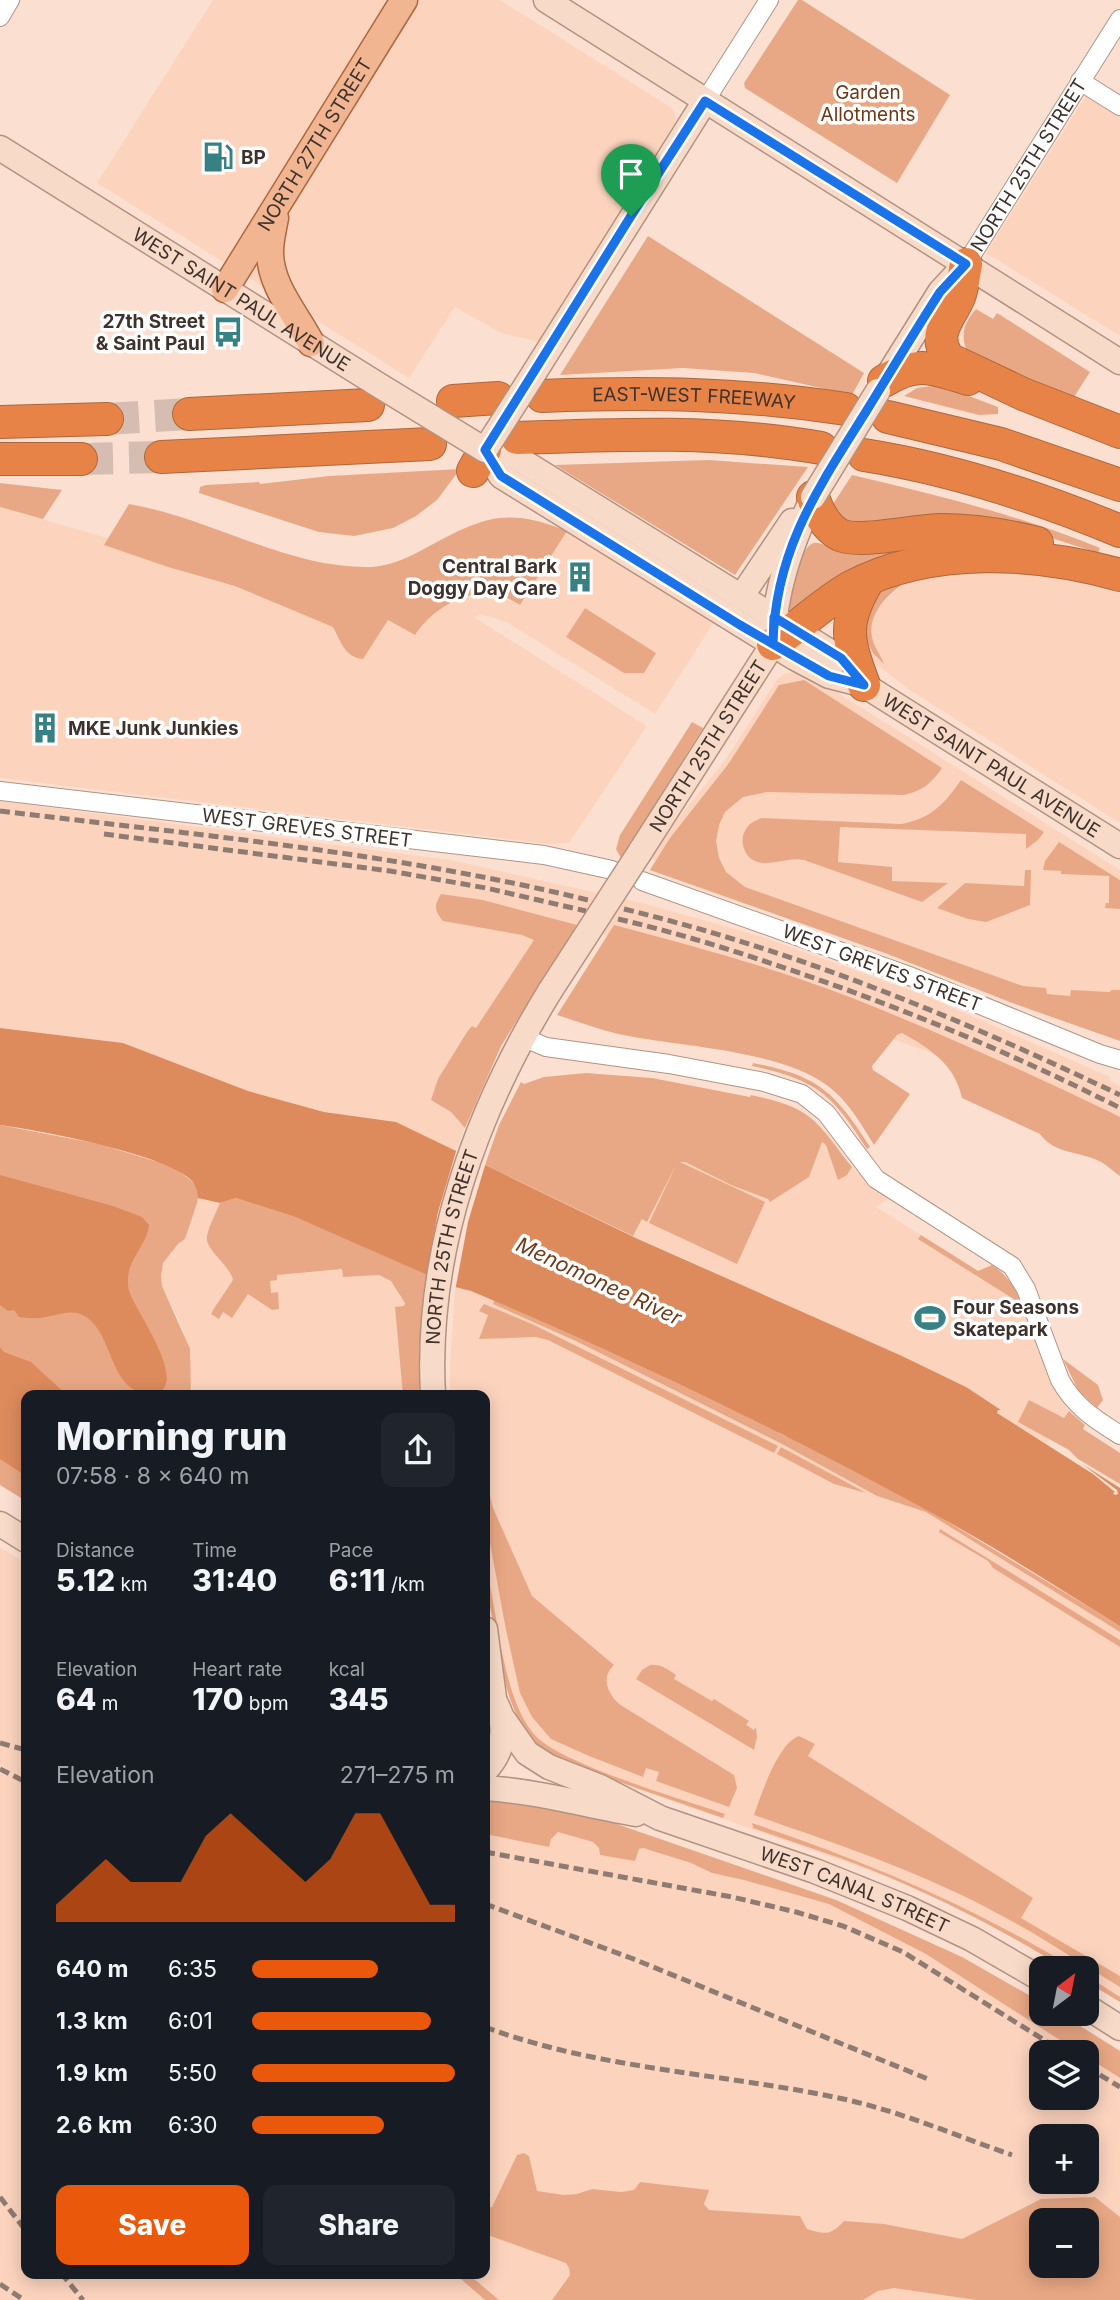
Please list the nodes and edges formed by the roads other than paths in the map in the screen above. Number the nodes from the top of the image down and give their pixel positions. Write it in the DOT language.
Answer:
graph roads {
  1 [pos="10,0"];
  2 [pos="404,0"];
  3 [pos="546,0"];
  4 [pos="769,0"];
  5 [pos="0,17"];
  6 [pos="1120,19"];
  7 [pos="1080,81"];
  8 [pos="705,101"];
  9 [pos="1120,106"];
  10 [pos="0,148"];
  11 [pos="277,208"];
  12 [pos="966,264"];
  13 [pos="225,289"];
  14 [pos="311,342"];
  15 [pos="1120,362"];
  16 [pos="538,385"];
  17 [pos="370,393"];
  18 [pos="1023,394"];
  19 [pos="884,397"];
  20 [pos="498,398"];
  21 [pos="453,401"];
  22 [pos="846,409"];
  23 [pos="189,414"];
  24 [pos="107,419"];
  25 [pos="0,422"];
  26 [pos="1120,432"];
  27 [pos="517,438"];
  28 [pos="429,444"];
  29 [pos="821,448"];
  30 [pos="864,455"];
  31 [pos="161,457"];
  32 [pos="0,459"];
  33 [pos="81,459"];
  34 [pos="485,463"];
  35 [pos="1120,485"];
  36 [pos="813,497"];
  37 [pos="1120,531"];
  38 [pos="1120,574"];
  39 [pos="869,579"];
  40 [pos="741,597"];
  41 [pos="780,630"];
  42 [pos="864,685"];
  43 [pos="0,790"];
  44 [pos="1120,846"];
  45 [pos="612,870"];
  46 [pos="642,881"];
  47 [pos="522,1037"];
  48 [pos="1120,1059"];
  49 [pos="433,1390"];
  50 [pos="1120,1435"];
  51 [pos="0,1524"];
  52 [pos="21,1537"];
  53 [pos="490,1674"];
  54 [pos="493,1701"];
  55 [pos="490,1765"];
  56 [pos="490,1789"];
  57 [pos="660,1818"];
  58 [pos="1029,1972"];
  59 [pos="1099,2015"];
  60 [pos="1120,2028"];
  1 -- 5 [label="street"];
  2 -- 11 [label="main road, NORTH 27TH STREET"];
  3 -- 8 [label="street"];
  4 -- 8 [label="street"];
  6 -- 7 [label="street, NORTH 25TH STREET"];
  7 -- 9 [label="street"];
  7 -- 12 [label="street, NORTH 25TH STREET"];
  8 -- 12 [label="street"];
  8 -- 16 [label="street"];
  10 -- 13 [label="street, WEST SAINT PAUL AVENUE"];
  11 -- 13 [label="main road, NORTH 27TH STREET"];
  11 -- 14 [label="main road"];
  12 -- 15 [label="street"];
  12 -- 18 [label="highway"];
  12 -- 19 [label="street, NORTH 25TH STREET"];
  13 -- 14 [label="street, WEST SAINT PAUL AVENUE"];
  14 -- 17 [label="street, WEST SAINT PAUL AVENUE"];
  16 -- 22 [label="highway, EAST-WEST FREEWAY"];
  16 -- 34 [label="street, bridge"];
  17 -- 23 [label="highway"];
  17 -- 34 [label="street, WEST SAINT PAUL AVENUE, bridge"];
  18 -- 19 [label="highway"];
  18 -- 26 [label="highway"];
  19 -- 35 [label="highway"];
  19 -- 36 [label="street, NORTH 25TH STREET, bridge"];
  20 -- 21 [label="highway"];
  24 -- 25 [label="highway"];
  27 -- 29 [label="highway, EAST-WEST FREEWAY"];
  28 -- 31 [label="highway"];
  30 -- 37 [label="highway"];
  32 -- 33 [label="highway"];
  34 -- 40 [label="street, WEST SAINT PAUL AVENUE"];
  34 -- 41 [label="street, WEST SAINT PAUL AVENUE"];
  36 -- 38 [label="highway"];
  36 -- 40 [label="street"];
  36 -- 41 [label="street, NORTH 25TH STREET"];
  38 -- 39 [label="highway"];
  39 -- 41 [label="highway"];
  39 -- 42 [label="highway"];
  40 -- 41 [label="street, WEST SAINT PAUL AVENUE"];
  41 -- 42 [label="street, WEST SAINT PAUL AVENUE"];
  41 -- 47 [label="street, NORTH 25TH STREET, bridge"];
  42 -- 44 [label="street, WEST SAINT PAUL AVENUE"];
  43 -- 45 [label="street, WEST GREVES STREET"];
  46 -- 48 [label="street, WEST GREVES STREET"];
  47 -- 49 [label="street, NORTH 25TH STREET"];
  47 -- 50 [label="street"];
  51 -- 52 [label="street"];
  53 -- 54 [label="street"];
  54 -- 55 [label="street"];
  54 -- 57 [label="street, WEST CANAL STREET"];
  56 -- 57 [label="street, WEST CANAL STREET"];
  57 -- 58 [label="street, WEST CANAL STREET"];
  59 -- 60 [label="street"];
}
